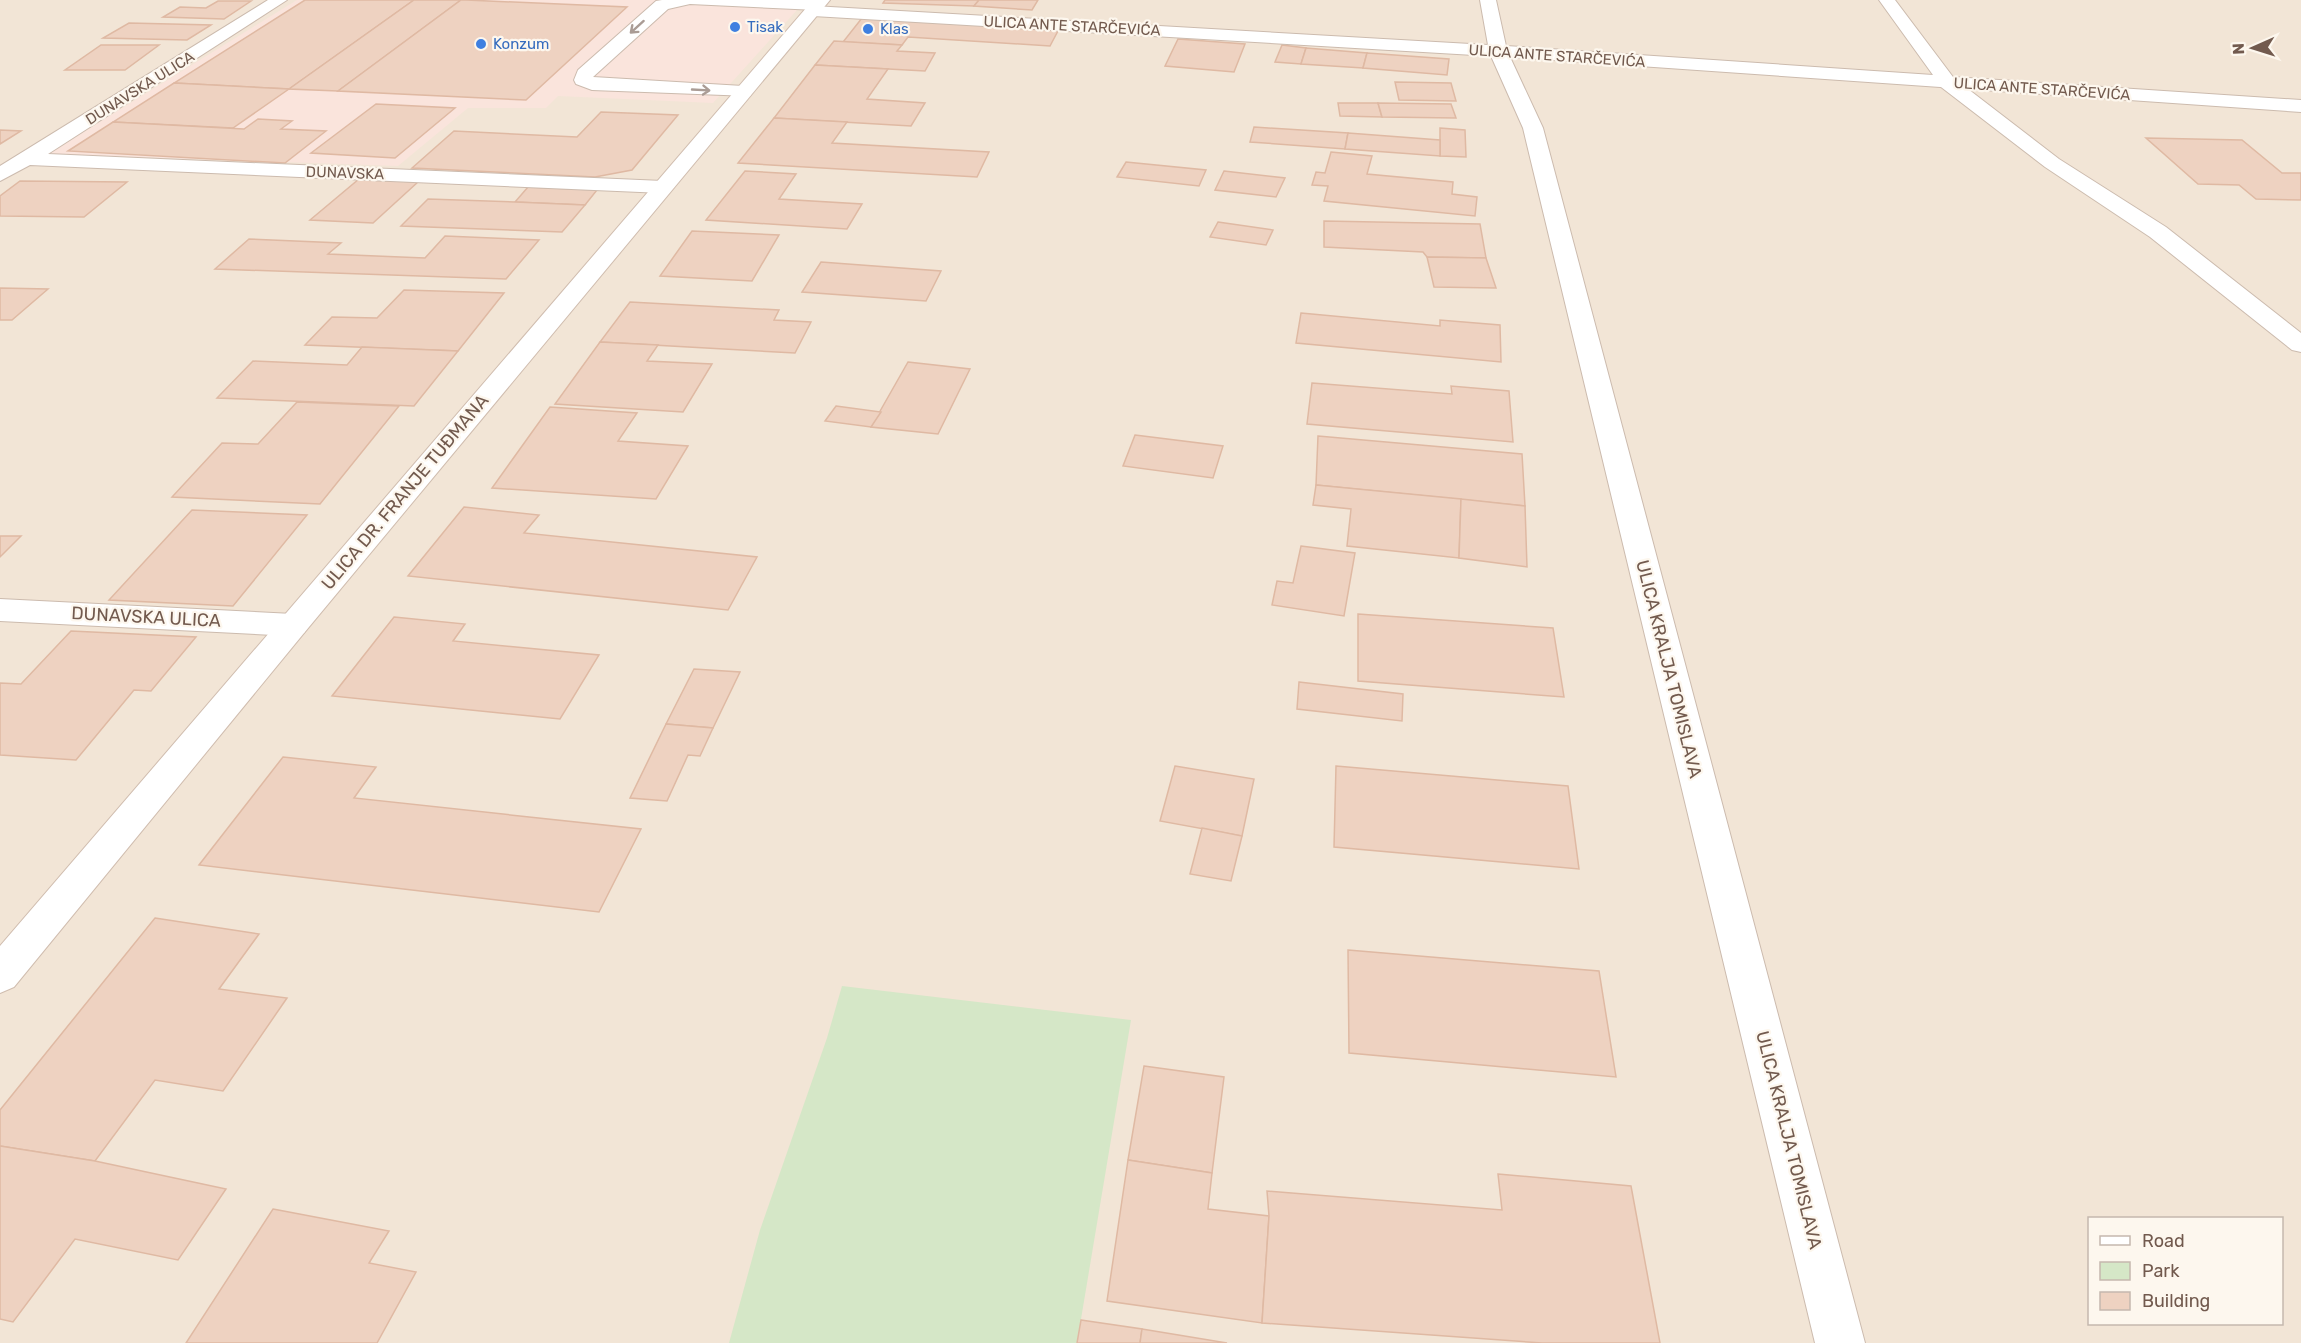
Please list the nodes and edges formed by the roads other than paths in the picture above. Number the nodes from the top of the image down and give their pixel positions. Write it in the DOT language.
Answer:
graph roads {
  1 [pos="279,0"];
  2 [pos="678,0"];
  3 [pos="694,0"];
  4 [pos="1488,0"];
  5 [pos="1887,0"];
  6 [pos="818,5"];
  7 [pos="1498,51"];
  8 [pos="1948,83"];
  9 [pos="743,92"];
  10 [pos="2301,106"];
  11 [pos="26,159"];
  12 [pos="0,176"];
  13 [pos="663,187"];
  14 [pos="2301,345"];
  15 [pos="0,610"];
  16 [pos="293,625"];
  17 [pos="0,975"];
  18 [pos="1840,1343"];
  1 -- 11 [label="street, DUNAVSKA ULICA"];
  2 -- 9 [label="street, one-way"];
  3 -- 6 [label="street, ULICA ANTE STARČEVIĆA"];
  4 -- 7 [label="street, ULICA KRALJA TOMISLAVA"];
  5 -- 8 [label="street"];
  6 -- 7 [label="street, ULICA ANTE STARČEVIĆA"];
  6 -- 9 [label="street, ULICA DR. FRANJE TUĐMANA"];
  7 -- 8 [label="street, ULICA ANTE STARČEVIĆA"];
  7 -- 18 [label="street, ULICA KRALJA TOMISLAVA"];
  8 -- 10 [label="street, ULICA ANTE STARČEVIĆA"];
  8 -- 14 [label="street"];
  9 -- 13 [label="street, ULICA DR. FRANJE TUĐMANA"];
  11 -- 12 [label="street, DUNAVSKA ULICA"];
  11 -- 13 [label="street, DUNAVSKA"];
  13 -- 16 [label="street, ULICA DR. FRANJE TUĐMANA"];
  15 -- 16 [label="street, DUNAVSKA ULICA"];
  16 -- 17 [label="street, ULICA DR. FRANJE TUĐMANA"];
}
